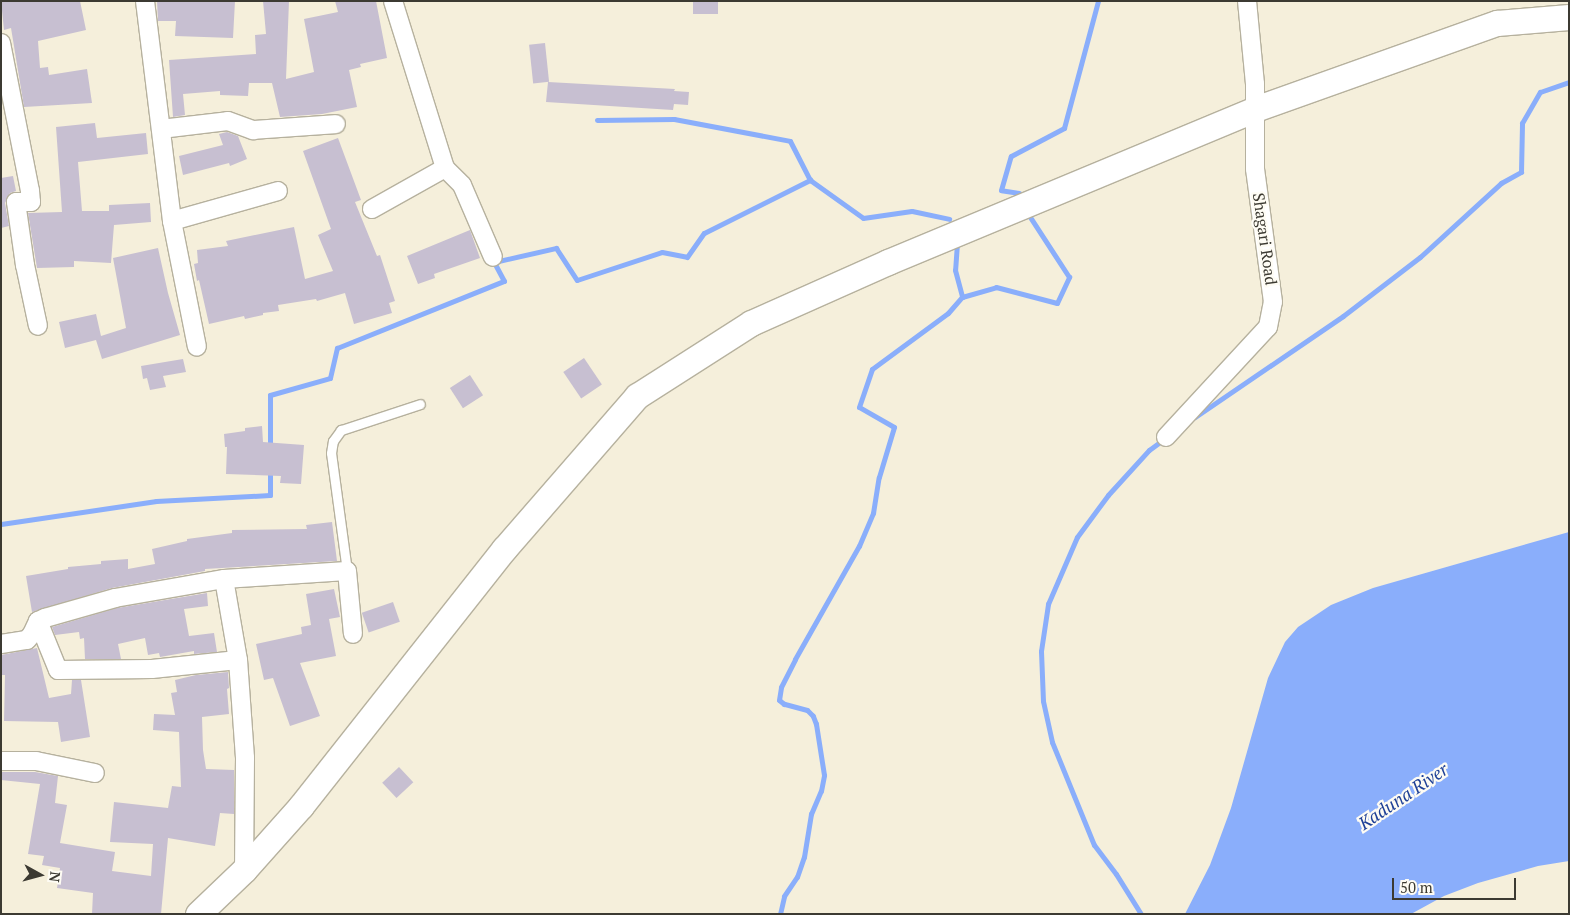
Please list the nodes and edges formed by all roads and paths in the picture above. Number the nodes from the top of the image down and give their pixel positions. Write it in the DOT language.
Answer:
graph roads {
  1 [pos="145,1"];
  2 [pos="393,1"];
  3 [pos="1247,1"];
  4 [pos="1569,17"];
  5 [pos="1,43"];
  6 [pos="1255,109"];
  7 [pos="336,124"];
  8 [pos="161,130"];
  9 [pos="445,168"];
  10 [pos="278,191"];
  11 [pos="372,209"];
  12 [pos="172,221"];
  13 [pos="493,257"];
  14 [pos="38,326"];
  15 [pos="197,347"];
  16 [pos="420,404"];
  17 [pos="1166,437"];
  18 [pos="347,571"];
  19 [pos="224,579"];
  20 [pos="38,621"];
  21 [pos="353,634"];
  22 [pos="1,644"];
  23 [pos="238,660"];
  24 [pos="1,761"];
  25 [pos="95,773"];
  26 [pos="244,870"];
  27 [pos="198,914"];
  1 -- 8 [label="street"];
  2 -- 9 [label="street"];
  3 -- 6 [label="street, Shagari Road"];
  4 -- 6 [label="street"];
  5 -- 14 [label="street"];
  6 -- 17 [label="street, Shagari Road"];
  6 -- 26 [label="street"];
  7 -- 8 [label="street"];
  8 -- 12 [label="street"];
  9 -- 11 [label="street"];
  9 -- 13 [label="street"];
  10 -- 12 [label="street"];
  12 -- 15 [label="street"];
  16 -- 18 [label="lane"];
  18 -- 19 [label="street"];
  18 -- 21 [label="street"];
  19 -- 20 [label="street"];
  19 -- 23 [label="street"];
  20 -- 22 [label="street"];
  20 -- 23 [label="street"];
  23 -- 26 [label="street"];
  24 -- 25 [label="street"];
  26 -- 27 [label="street"];
}
